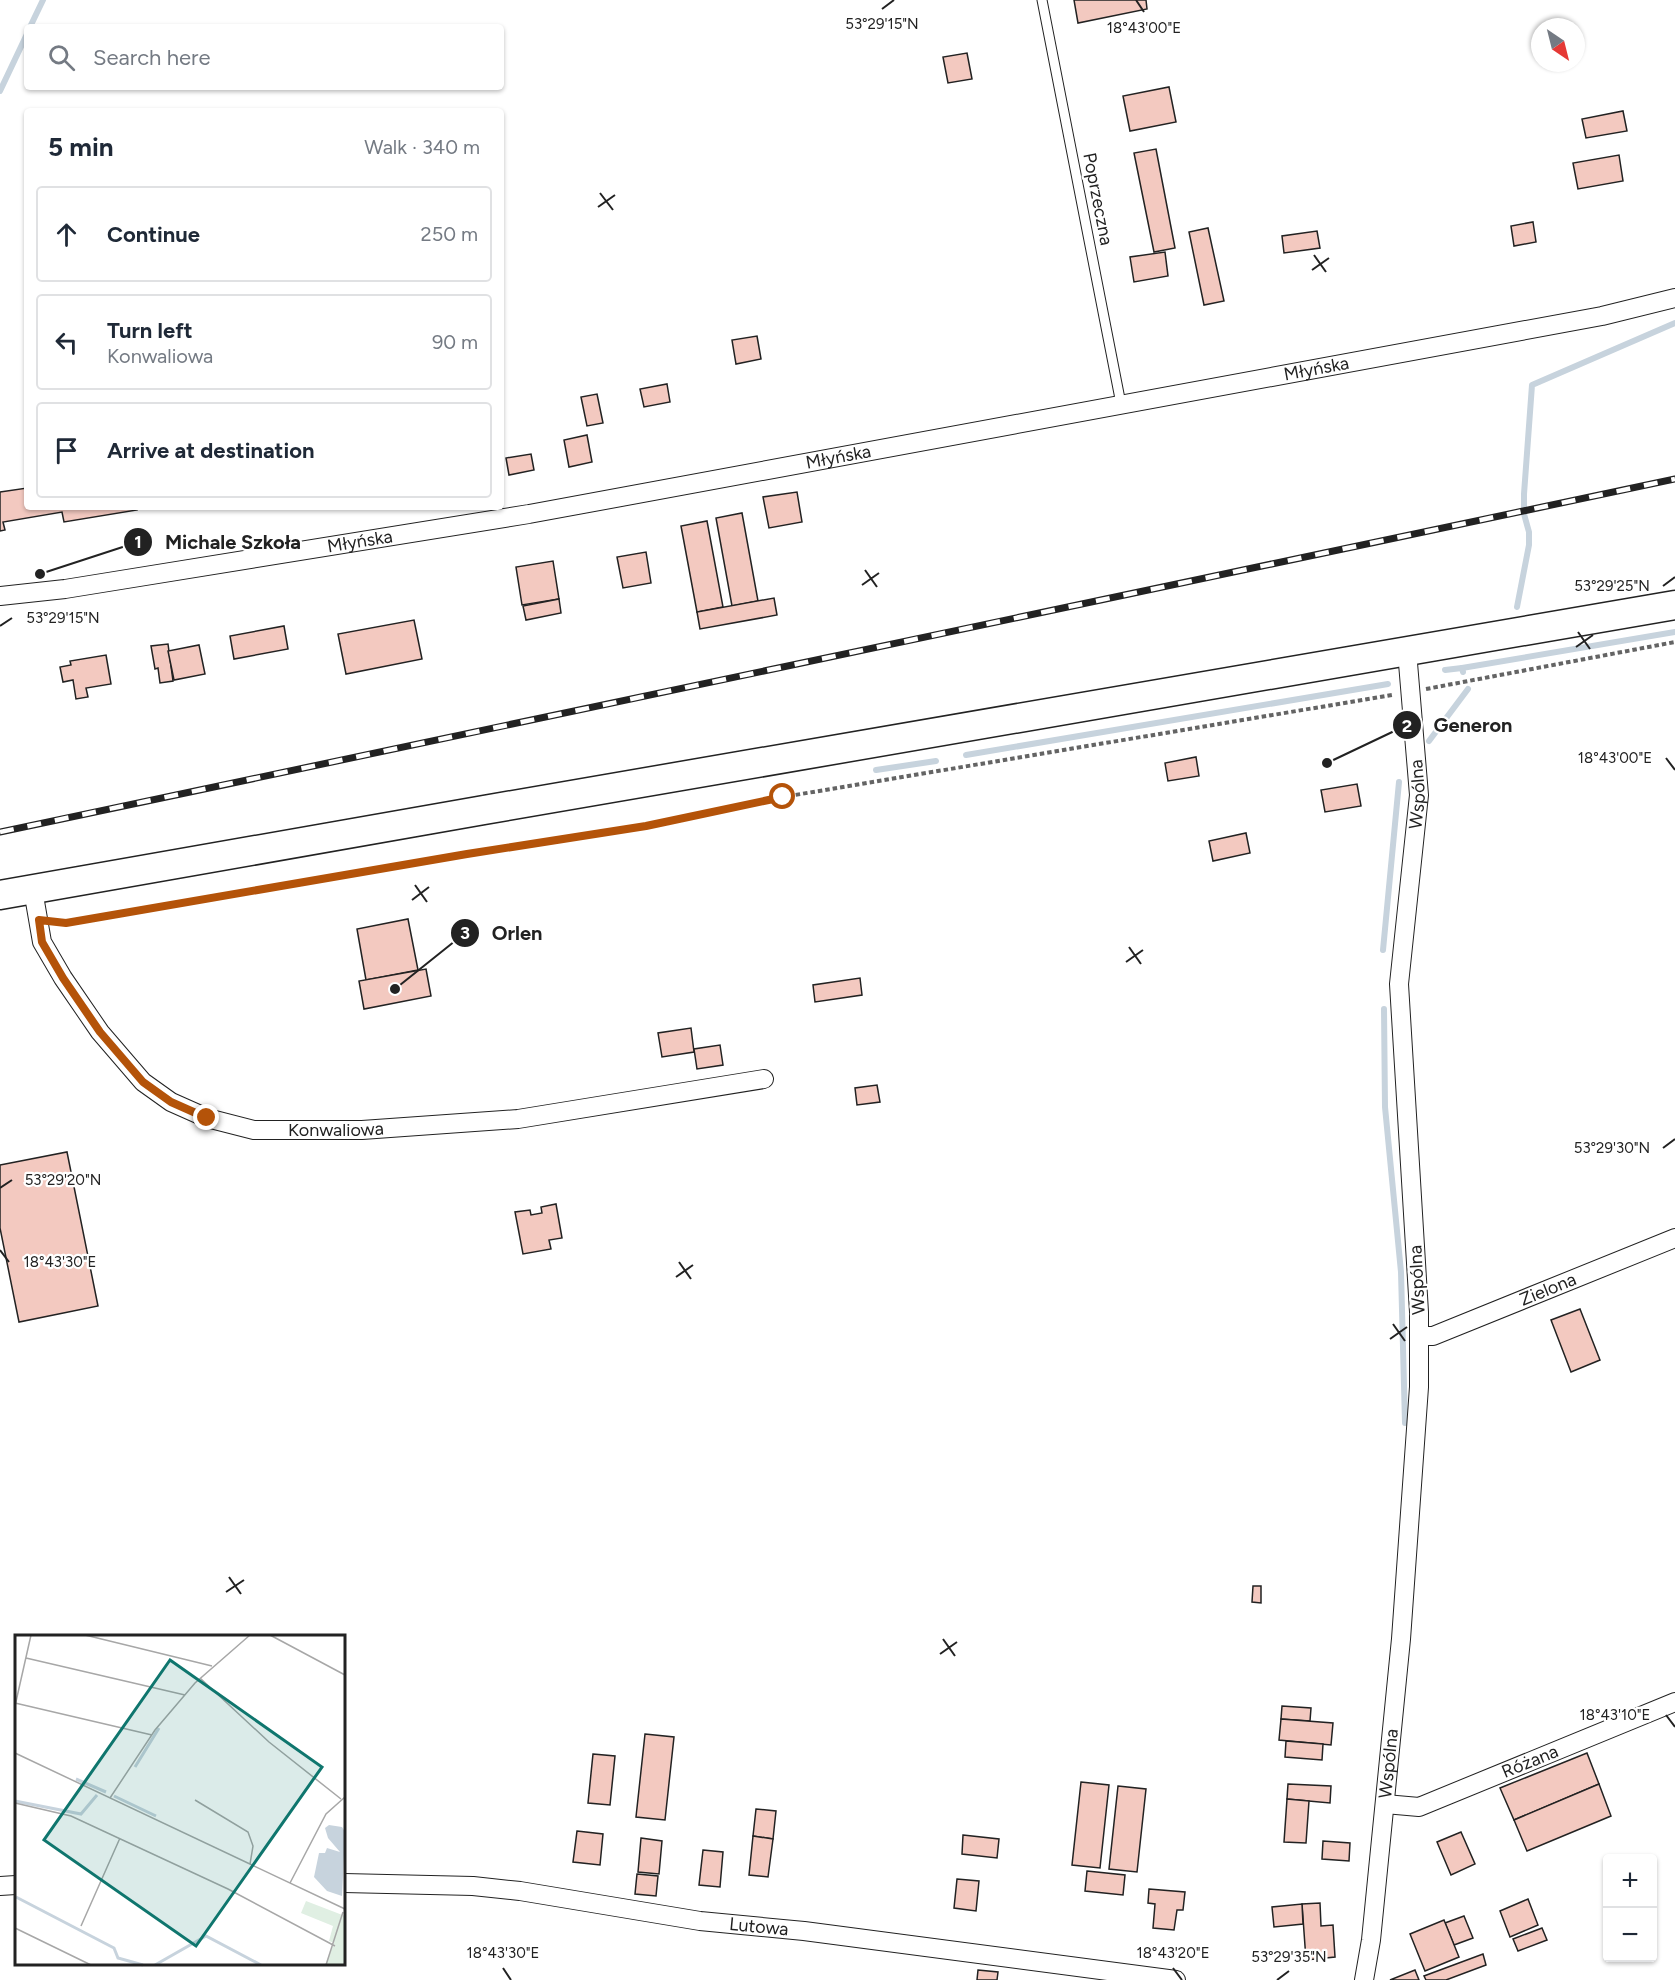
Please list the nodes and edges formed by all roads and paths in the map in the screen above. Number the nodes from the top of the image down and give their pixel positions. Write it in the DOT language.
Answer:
graph roads {
  1 [pos="1042,0"];
  2 [pos="1675,298"];
  3 [pos="1121,404"];
  4 [pos="0,596"];
  5 [pos="1675,605"];
  6 [pos="1675,642"];
  7 [pos="1407,651"];
  8 [pos="1411,692"];
  9 [pos="33,890"];
  10 [pos="0,895"];
  11 [pos="39,920"];
  12 [pos="764,1079"];
  13 [pos="1675,1238"];
  14 [pos="1419,1336"];
  15 [pos="1675,1702"];
  16 [pos="1385,1803"];
  17 [pos="345,1883"];
  18 [pos="15,1885"];
  19 [pos="0,1886"];
  20 [pos="1176,1980"];
  21 [pos="1365,1980"];
  1 -- 3 [label="lane, Poprzeczna"];
  2 -- 3 [label="street, Młyńska"];
  3 -- 4 [label="street, Młyńska"];
  5 -- 7 [label="main road"];
  6 -- 8 [label="path"];
  7 -- 8 [label="street, Wspólna"];
  7 -- 9 [label="main road"];
  8 -- 11 [label="path"];
  8 -- 14 [label="street, Wspólna"];
  9 -- 10 [label="main road"];
  9 -- 11 [label="street, Konwaliowa"];
  11 -- 12 [label="street, Konwaliowa"];
  13 -- 14 [label="street, Zielona"];
  14 -- 16 [label="street, Wspólna"];
  15 -- 16 [label="street, Różana"];
  16 -- 21 [label="street, Wspólna"];
  17 -- 20 [label="street, Lutowa"];
  18 -- 19 [label="street"];
}
